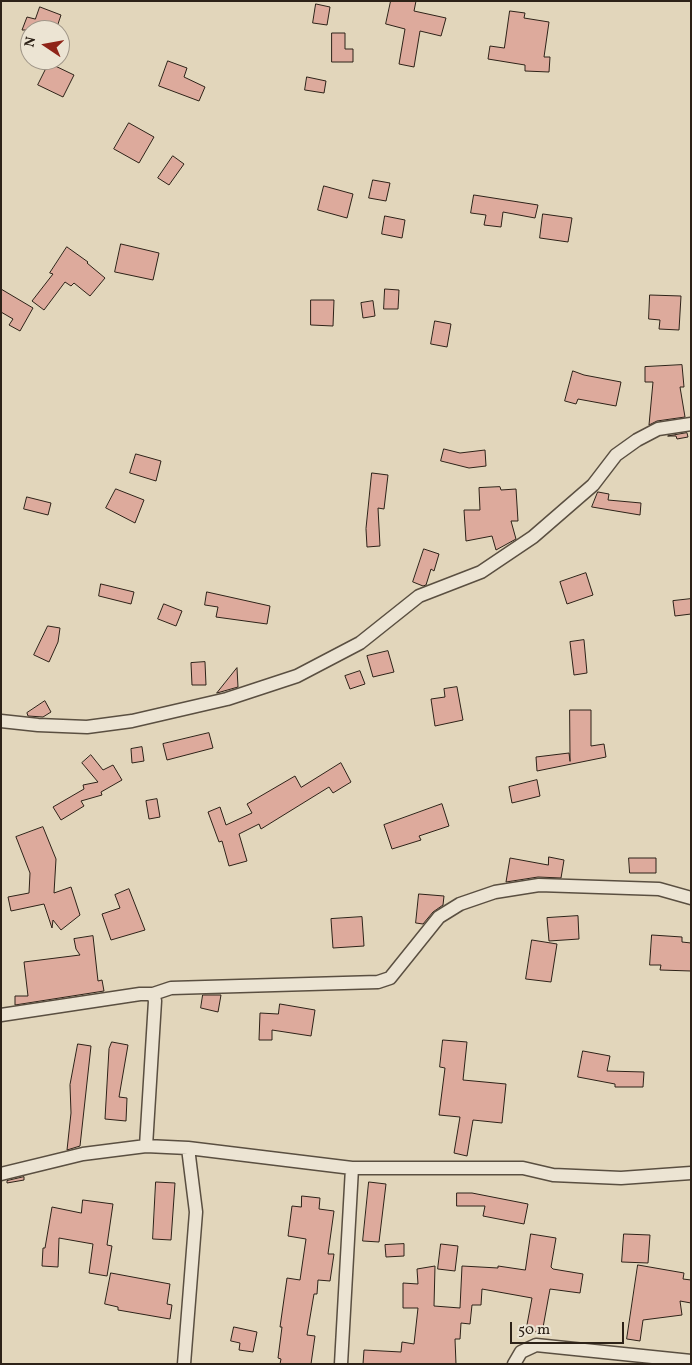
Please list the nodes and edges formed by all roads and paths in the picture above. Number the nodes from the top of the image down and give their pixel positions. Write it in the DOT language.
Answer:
graph roads {
  1 [pos="691,424"];
  2 [pos="1,721"];
  3 [pos="691,898"];
  4 [pos="152,994"];
  5 [pos="1,1015"];
  6 [pos="146,1146"];
  7 [pos="188,1148"];
  8 [pos="352,1168"];
  9 [pos="691,1173"];
  10 [pos="1,1174"];
  11 [pos="691,1361"];
  12 [pos="184,1364"];
  13 [pos="341,1364"];
  14 [pos="514,1364"];
  1 -- 2 [label="street"];
  3 -- 4 [label="street"];
  4 -- 5 [label="street"];
  4 -- 6 [label="street"];
  6 -- 7 [label="street"];
  6 -- 10 [label="street"];
  7 -- 8 [label="street"];
  7 -- 12 [label="street"];
  8 -- 9 [label="street"];
  8 -- 13 [label="street"];
  11 -- 14 [label="street"];
}
